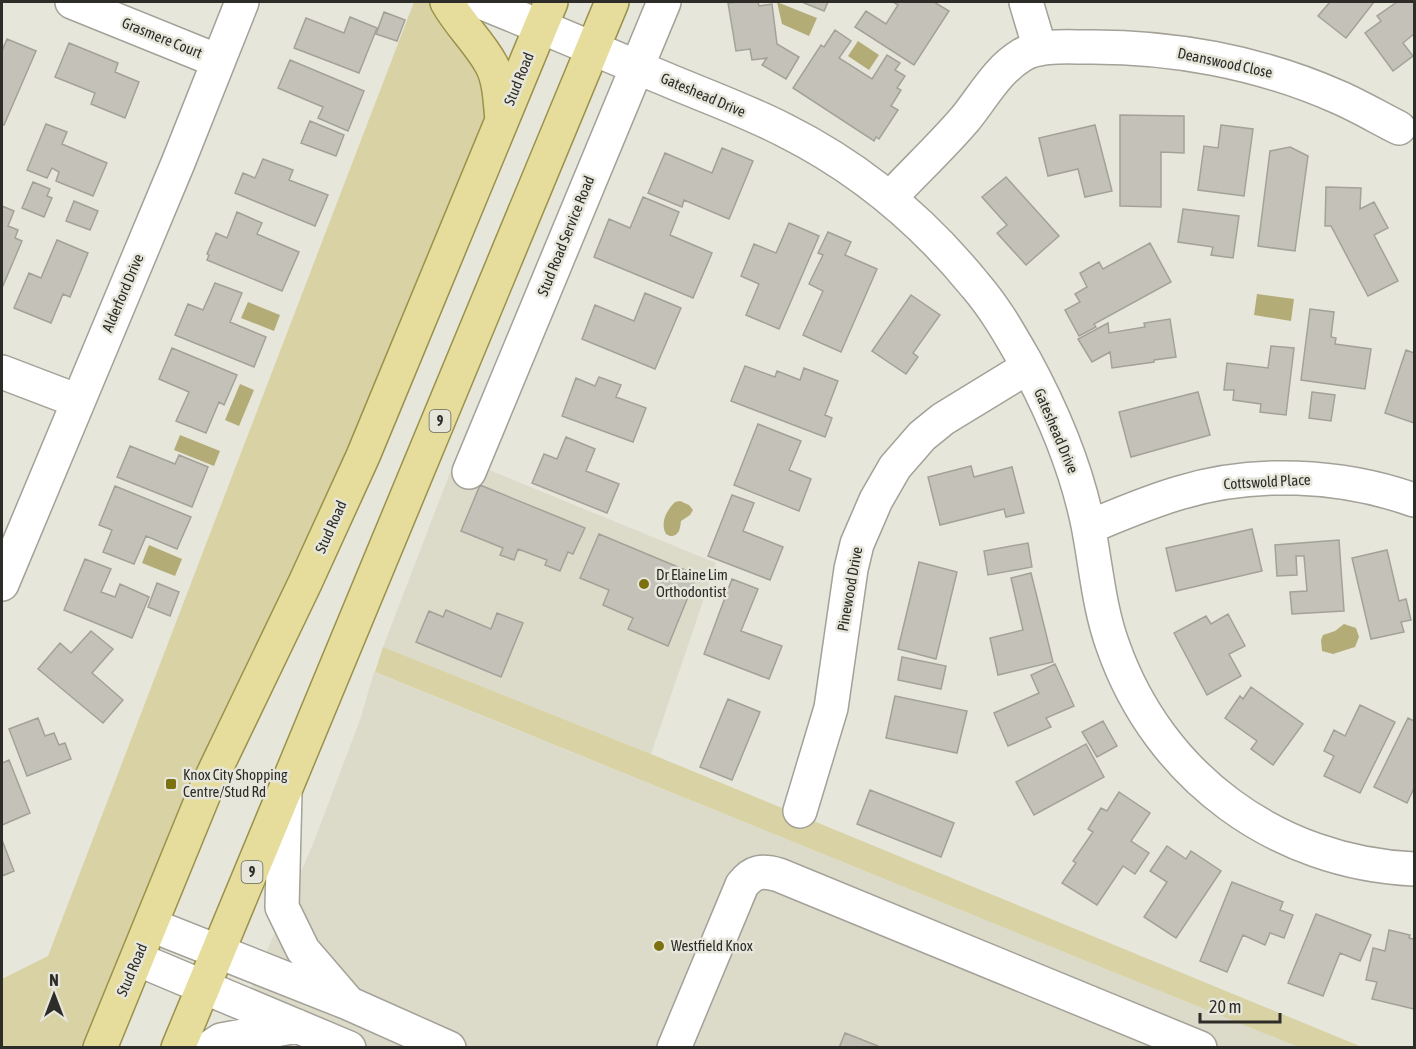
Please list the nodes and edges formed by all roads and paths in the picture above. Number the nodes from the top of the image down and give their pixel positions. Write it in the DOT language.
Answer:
graph roads {
  1 [pos="72,2"];
  2 [pos="242,2"];
  3 [pos="447,2"];
  4 [pos="480,2"];
  5 [pos="612,2"];
  6 [pos="664,2"];
  7 [pos="1026,2"];
  8 [pos="546,14"];
  9 [pos="593,49"];
  10 [pos="1040,50"];
  11 [pos="218,61"];
  12 [pos="636,67"];
  13 [pos="502,120"];
  14 [pos="1399,128"];
  15 [pos="890,198"];
  16 [pos="1028,368"];
  17 [pos="2,372"];
  18 [pos="78,401"];
  19 [pos="469,472"];
  20 [pos="1414,500"];
  21 [pos="1089,527"];
  22 [pos="2,584"];
  23 [pos="285,792"];
  24 [pos="800,811"];
  25 [pos="1414,869"];
  26 [pos="151,925"];
  27 [pos="219,952"];
  28 [pos="137,959"];
  29 [pos="204,986"];
  30 [pos="348,1002"];
  31 [pos="297,1026"];
  32 [pos="672,1045"];
  33 [pos="100,1047"];
  34 [pos="178,1047"];
  35 [pos="209,1047"];
  36 [pos="349,1047"];
  37 [pos="449,1047"];
  38 [pos="1200,1047"];
  1 -- 11 [label="street, Grasmere Court"];
  2 -- 11 [label="street, Alderford Drive"];
  3 -- 13 [label="main road"];
  4 -- 8 [label="street, Gateshead Drive"];
  5 -- 9 [label="main road, 9"];
  6 -- 12 [label="street, Stud Road Service Road"];
  7 -- 10 [label="street"];
  8 -- 9 [label="street, Gateshead Drive"];
  8 -- 13 [label="main road, Stud Road"];
  9 -- 12 [label="street, Gateshead Drive"];
  9 -- 23 [label="main road, 9"];
  10 -- 14 [label="street, Deanswood Close"];
  10 -- 15 [label="street, Deanswood Close"];
  11 -- 18 [label="street, Alderford Drive"];
  12 -- 15 [label="street, Gateshead Drive"];
  12 -- 19 [label="street, Stud Road Service Road"];
  13 -- 26 [label="main road, Stud Road"];
  15 -- 16 [label="street, Gateshead Drive"];
  16 -- 21 [label="street, Gateshead Drive"];
  16 -- 24 [label="street, Pinewood Drive"];
  17 -- 18 [label="street"];
  18 -- 22 [label="street, Alderford Drive"];
  20 -- 21 [label="street, Cottswold Place"];
  21 -- 25 [label="street, Gateshead Drive"];
  23 -- 27 [label="main road, 9"];
  23 -- 30 [label="street"];
  26 -- 27 [label="street"];
  26 -- 28 [label="main road, Stud Road"];
  27 -- 29 [label="main road, 9"];
  27 -- 30 [label="street"];
  28 -- 29 [label="street"];
  28 -- 33 [label="main road, Stud Road"];
  29 -- 31 [label="street"];
  29 -- 34 [label="main road, 9"];
  30 -- 37 [label="street"];
  31 -- 35 [label="street"];
  31 -- 36 [label="street"];
  32 -- 38 [label="street"];
}
